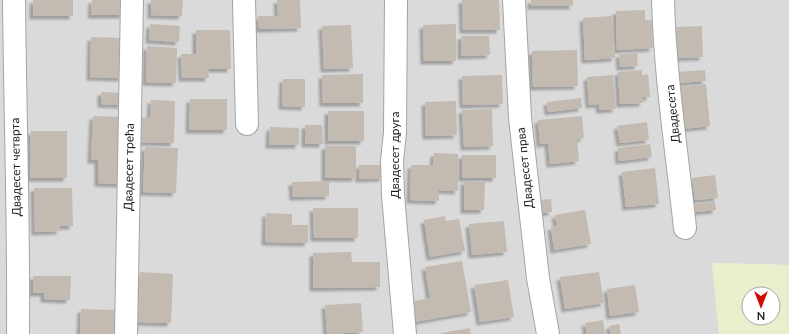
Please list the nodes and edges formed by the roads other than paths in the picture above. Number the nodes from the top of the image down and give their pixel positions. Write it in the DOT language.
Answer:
graph roads {
  1 [pos="14,0"];
  2 [pos="132,0"];
  3 [pos="244,0"];
  4 [pos="396,0"];
  5 [pos="514,0"];
  6 [pos="664,0"];
  7 [pos="247,124"];
  8 [pos="685,228"];
  9 [pos="18,334"];
  10 [pos="126,334"];
  11 [pos="405,334"];
  12 [pos="548,334"];
  1 -- 9 [label="street, Двадесет четврта"];
  2 -- 10 [label="street, Двадесет трећа"];
  3 -- 7 [label="street"];
  4 -- 11 [label="street, Двадесет друга"];
  5 -- 12 [label="street, Двадесет прва"];
  6 -- 8 [label="street, Двадесета"];
}
